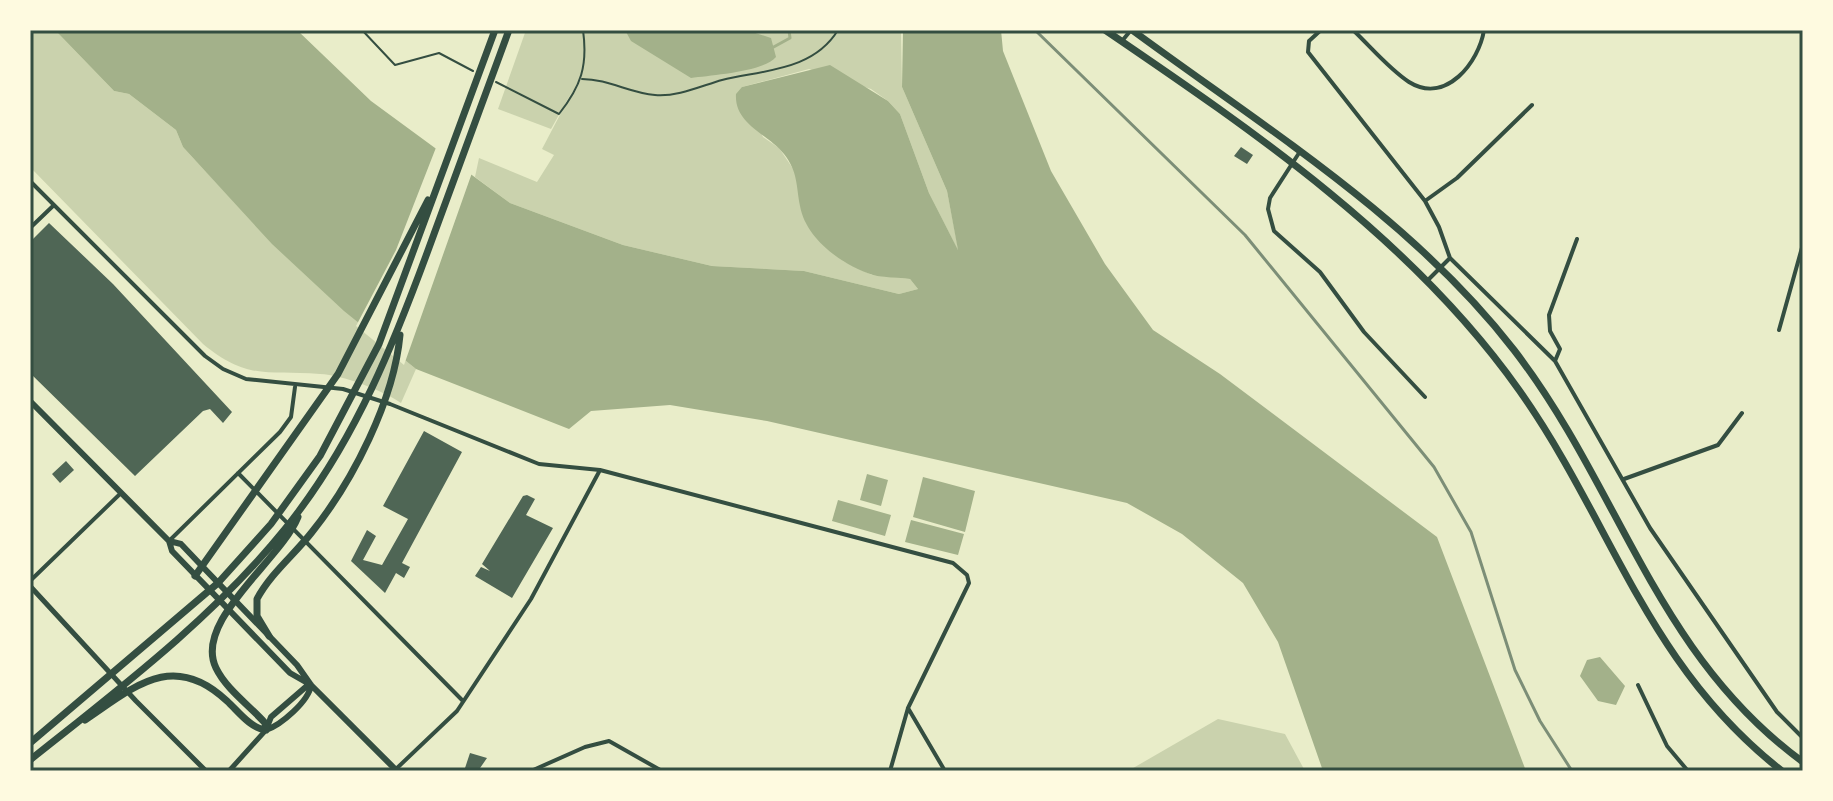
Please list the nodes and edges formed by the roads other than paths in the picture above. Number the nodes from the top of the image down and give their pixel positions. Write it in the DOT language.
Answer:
graph roads {
  1 [pos="495,30"];
  2 [pos="510,30"];
  3 [pos="1105,30"];
  4 [pos="1131,30"];
  5 [pos="1321,30"];
  6 [pos="1353,30"];
  7 [pos="1484,30"];
  8 [pos="1122,41"];
  9 [pos="1532,105"];
  10 [pos="1299,153"];
  11 [pos="1291,165"];
  12 [pos="30,181"];
  13 [pos="436,188"];
  14 [pos="1425,201"];
  15 [pos="54,205"];
  16 [pos="30,228"];
  17 [pos="1577,239"];
  18 [pos="1803,244"];
  19 [pos="1450,258"];
  20 [pos="1441,267"];
  21 [pos="1427,281"];
  22 [pos="401,325"];
  23 [pos="1779,330"];
  24 [pos="1555,361"];
  25 [pos="295,387"];
  26 [pos="1425,397"];
  27 [pos="30,401"];
  28 [pos="1742,413"];
  29 [pos="600,470"];
  30 [pos="238,473"];
  31 [pos="1624,479"];
  32 [pos="121,493"];
  33 [pos="301,509"];
  34 [pos="169,541"];
  35 [pos="200,564"];
  36 [pos="195,576"];
  37 [pos="30,584"];
  38 [pos="1653,586"];
  39 [pos="1636,593"];
  40 [pos="269,636"];
  41 [pos="311,685"];
  42 [pos="1638,685"];
  43 [pos="462,700"];
  44 [pos="908,708"];
  45 [pos="266,730"];
  46 [pos="1803,738"];
  47 [pos="56,739"];
  48 [pos="30,743"];
  49 [pos="30,760"];
  50 [pos="1803,762"];
  51 [pos="396,770"];
  52 [pos="206,771"];
  53 [pos="229,771"];
  54 [pos="531,771"];
  55 [pos="662,771"];
  56 [pos="890,771"];
  57 [pos="945,771"];
  58 [pos="1688,771"];
  59 [pos="1782,771"];
  1 -- 13 [label="highway"];
  2 -- 22 [label="highway"];
  3 -- 8 [label="highway"];
  4 -- 8 [label="street"];
  4 -- 10 [label="highway"];
  5 -- 14 [label="street"];
  6 -- 7 [label="street"];
  8 -- 11 [label="highway"];
  9 -- 14 [label="street"];
  10 -- 11 [label="street"];
  10 -- 20 [label="highway"];
  11 -- 21 [label="highway"];
  11 -- 26 [label="street"];
  12 -- 15 [label="street"];
  13 -- 35 [label="highway"];
  13 -- 48 [label="highway"];
  14 -- 19 [label="street"];
  15 -- 16 [label="street"];
  15 -- 25 [label="street"];
  17 -- 24 [label="street"];
  18 -- 23 [label="street"];
  19 -- 20 [label="street"];
  19 -- 24 [label="street"];
  20 -- 21 [label="street"];
  20 -- 38 [label="highway"];
  21 -- 39 [label="highway"];
  22 -- 33 [label="highway"];
  22 -- 40 [label="highway"];
  24 -- 31 [label="street"];
  25 -- 29 [label="street"];
  25 -- 30 [label="street"];
  27 -- 32 [label="main road"];
  28 -- 31 [label="street"];
  29 -- 43 [label="street"];
  29 -- 44 [label="street"];
  30 -- 34 [label="street"];
  30 -- 43 [label="street"];
  31 -- 46 [label="street"];
  32 -- 34 [label="main road"];
  32 -- 37 [label="street"];
  33 -- 45 [label="highway"];
  33 -- 47 [label="highway"];
  34 -- 35 [label="main road"];
  34 -- 36 [label="main road"];
  35 -- 36 [label="highway"];
  35 -- 40 [label="main road"];
  36 -- 41 [label="main road"];
  37 -- 52 [label="street"];
  38 -- 39 [label="highway"];
  38 -- 50 [label="highway"];
  39 -- 59 [label="highway"];
  40 -- 41 [label="main road"];
  41 -- 45 [label="main road"];
  41 -- 51 [label="main road"];
  42 -- 58 [label="street"];
  43 -- 51 [label="street"];
  44 -- 56 [label="street"];
  44 -- 57 [label="street"];
  45 -- 47 [label="highway"];
  45 -- 53 [label="street"];
  47 -- 49 [label="highway"];
  54 -- 55 [label="street"];
}
